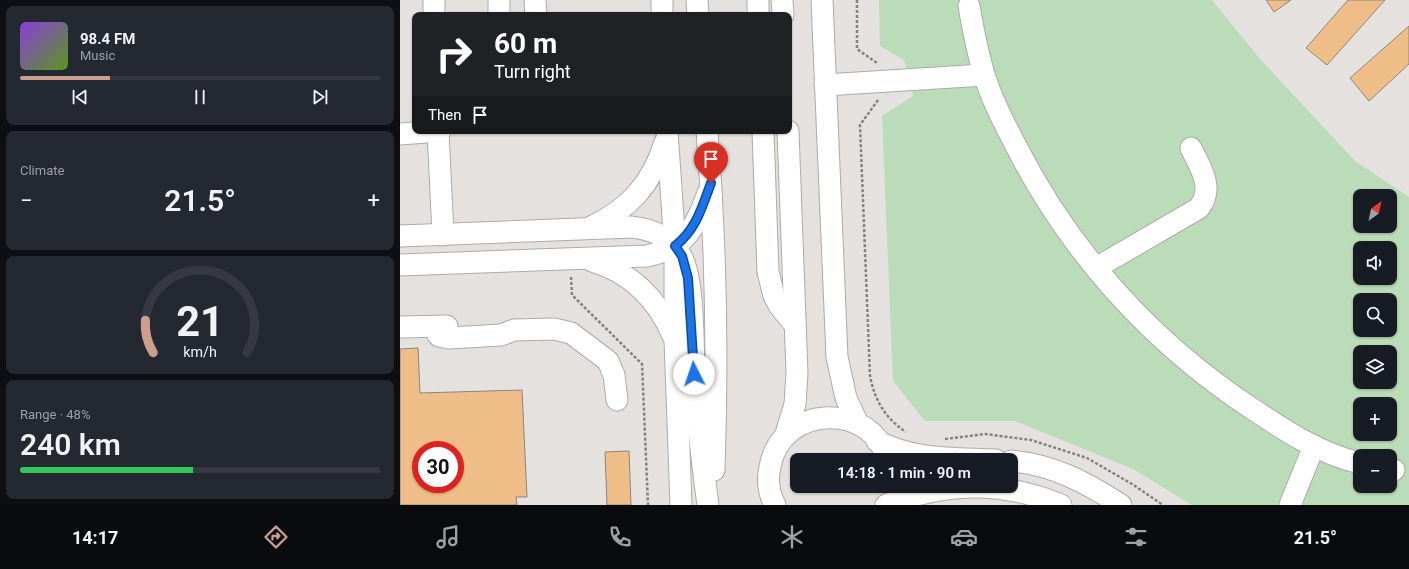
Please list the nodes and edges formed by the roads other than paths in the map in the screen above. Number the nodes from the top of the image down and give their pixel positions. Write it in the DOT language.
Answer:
graph roads {
  1 [pos="434,0"];
  2 [pos="499,0"];
  3 [pos="535,0"];
  4 [pos="662,0"];
  5 [pos="697,0"];
  6 [pos="758,0"];
  7 [pos="782,0"];
  8 [pos="822,0"];
  9 [pos="969,6"];
  10 [pos="434,12"];
  11 [pos="499,12"];
  12 [pos="536,12"];
  13 [pos="662,12"];
  14 [pos="698,12"];
  15 [pos="758,12"];
  16 [pos="783,12"];
  17 [pos="984,75"];
  18 [pos="825,85"];
  19 [pos="412,133"];
  20 [pos="400,134"];
  21 [pos="439,134"];
  22 [pos="667,134"];
  23 [pos="707,134"];
  24 [pos="763,134"];
  25 [pos="788,134"];
  26 [pos="1191,148"];
  27 [pos="711,183"];
  28 [pos="586,229"];
  29 [pos="443,235"];
  30 [pos="400,236"];
  31 [pos="675,246"];
  32 [pos="584,258"];
  33 [pos="400,265"];
  34 [pos="1096,268"];
  35 [pos="796,326"];
  36 [pos="400,327"];
  37 [pos="675,340"];
  38 [pos="617,400"];
  39 [pos="858,424"];
  40 [pos="786,434"];
  41 [pos="878,441"];
  42 [pos="1314,446"];
  43 [pos="884,453"];
  44 [pos="906,453"];
  45 [pos="1353,460"];
  46 [pos="1018,462"];
  47 [pos="888,493"];
  48 [pos="681,505"];
  49 [pos="708,505"];
  50 [pos="713,505"];
  51 [pos="775,505"];
  52 [pos="885,505"];
  53 [pos="1061,505"];
  54 [pos="1121,505"];
  55 [pos="1290,505"];
  1 -- 10 [label="street"];
  2 -- 11 [label="street"];
  3 -- 12 [label="street"];
  4 -- 13 [label="street"];
  5 -- 14 [label="street"];
  6 -- 15 [label="street"];
  7 -- 16 [label="street"];
  8 -- 18 [label="street"];
  9 -- 17 [label="street"];
  17 -- 18 [label="street"];
  17 -- 34 [label="street"];
  18 -- 39 [label="street"];
  19 -- 20 [label="street"];
  21 -- 29 [label="street"];
  22 -- 28 [label="street"];
  22 -- 31 [label="street"];
  23 -- 27 [label="street"];
  24 -- 35 [label="street"];
  25 -- 35 [label="street"];
  26 -- 34 [label="street"];
  27 -- 31 [label="street"];
  27 -- 50 [label="street"];
  28 -- 29 [label="street"];
  28 -- 31 [label="street"];
  29 -- 30 [label="street"];
  31 -- 32 [label="street"];
  31 -- 37 [label="street"];
  31 -- 49 [label="street"];
  32 -- 33 [label="street"];
  32 -- 37 [label="street"];
  34 -- 42 [label="street"];
  35 -- 40 [label="street"];
  36 -- 38 [label="street"];
  37 -- 48 [label="street"];
  39 -- 40 [label="street"];
  39 -- 41 [label="street"];
  40 -- 51 [label="street"];
  41 -- 43 [label="street"];
  41 -- 44 [label="street"];
  42 -- 45 [label="street"];
  42 -- 55 [label="street"];
  46 -- 54 [label="street"];
  47 -- 52 [label="street"];
  52 -- 53 [label="street"];
}
